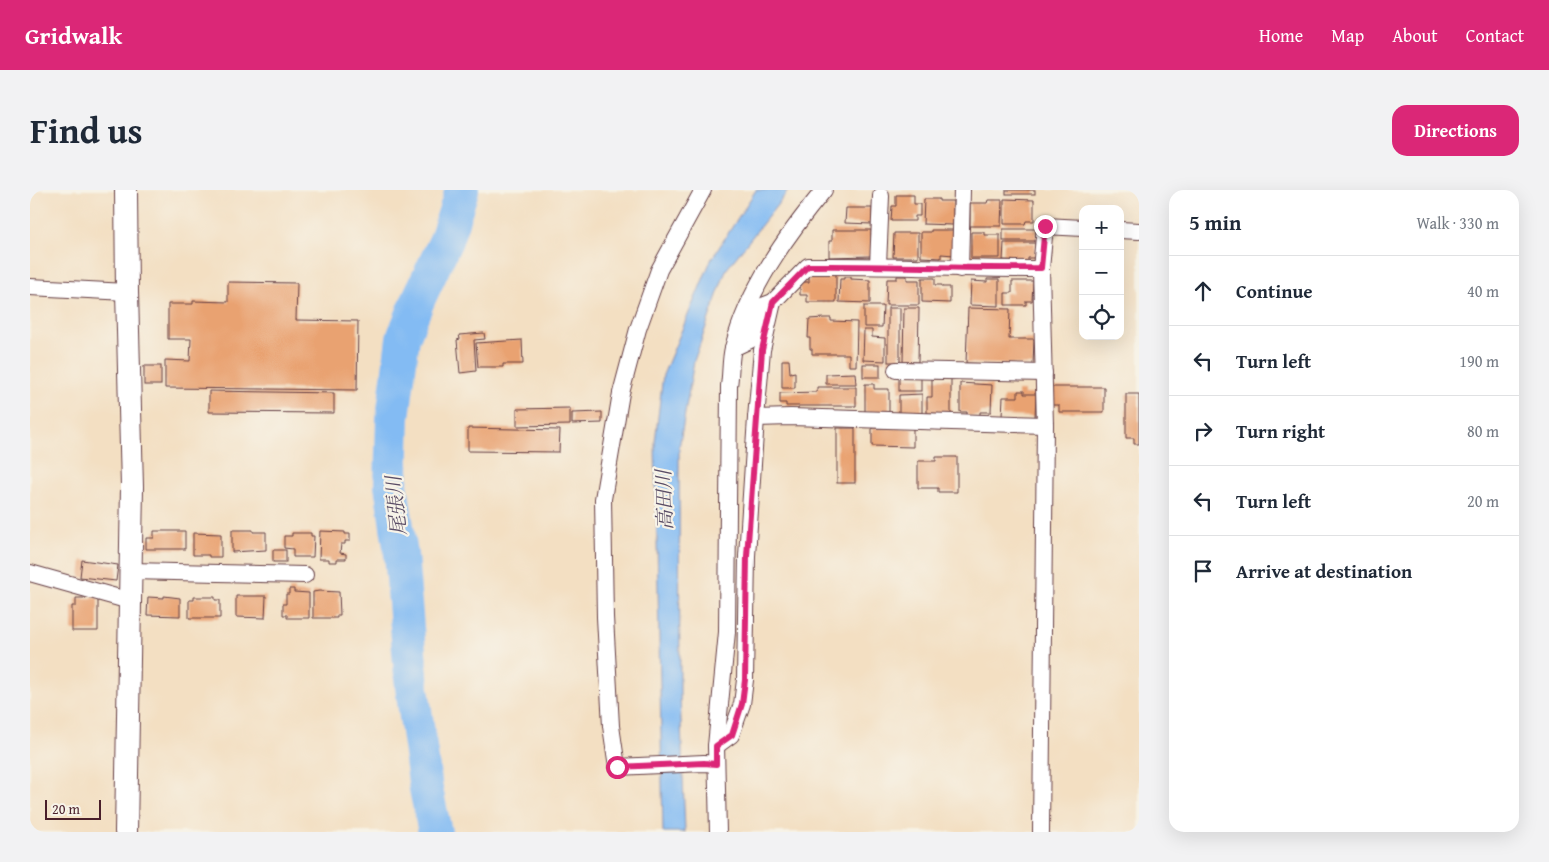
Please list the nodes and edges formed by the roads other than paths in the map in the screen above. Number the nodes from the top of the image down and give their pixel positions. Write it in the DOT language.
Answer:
graph roads {
  1 [pos="126,190"];
  2 [pos="703,190"];
  3 [pos="824,190"];
  4 [pos="962,190"];
  5 [pos="881,196"];
  6 [pos="1079,228"];
  7 [pos="1124,230"];
  8 [pos="1139,231"];
  9 [pos="878,265"];
  10 [pos="1041,268"];
  11 [pos="960,269"];
  12 [pos="30,286"];
  13 [pos="127,292"];
  14 [pos="773,302"];
  15 [pos="733,348"];
  16 [pos="896,370"];
  17 [pos="1044,373"];
  18 [pos="756,418"];
  19 [pos="1045,425"];
  20 [pos="131,571"];
  21 [pos="30,573"];
  22 [pos="305,575"];
  23 [pos="130,601"];
  24 [pos="716,746"];
  25 [pos="710,764"];
  26 [pos="719,829"];
  27 [pos="126,832"];
  28 [pos="1041,832"];
  1 -- 13 [label="street"];
  2 -- 25 [label="street"];
  3 -- 15 [label="street"];
  4 -- 11 [label="street"];
  5 -- 9 [label="street"];
  6 -- 10 [label="street"];
  7 -- 8 [label="street"];
  9 -- 11 [label="street"];
  9 -- 14 [label="street"];
  10 -- 11 [label="street"];
  10 -- 17 [label="street"];
  12 -- 13 [label="street"];
  13 -- 20 [label="street"];
  14 -- 15 [label="street"];
  14 -- 18 [label="street"];
  15 -- 24 [label="street"];
  16 -- 17 [label="street"];
  17 -- 19 [label="street"];
  18 -- 19 [label="street"];
  18 -- 24 [label="street"];
  19 -- 28 [label="street"];
  20 -- 22 [label="street"];
  20 -- 23 [label="street"];
  21 -- 23 [label="street"];
  23 -- 27 [label="street"];
  24 -- 25 [label="street"];
  25 -- 26 [label="street"];
}
